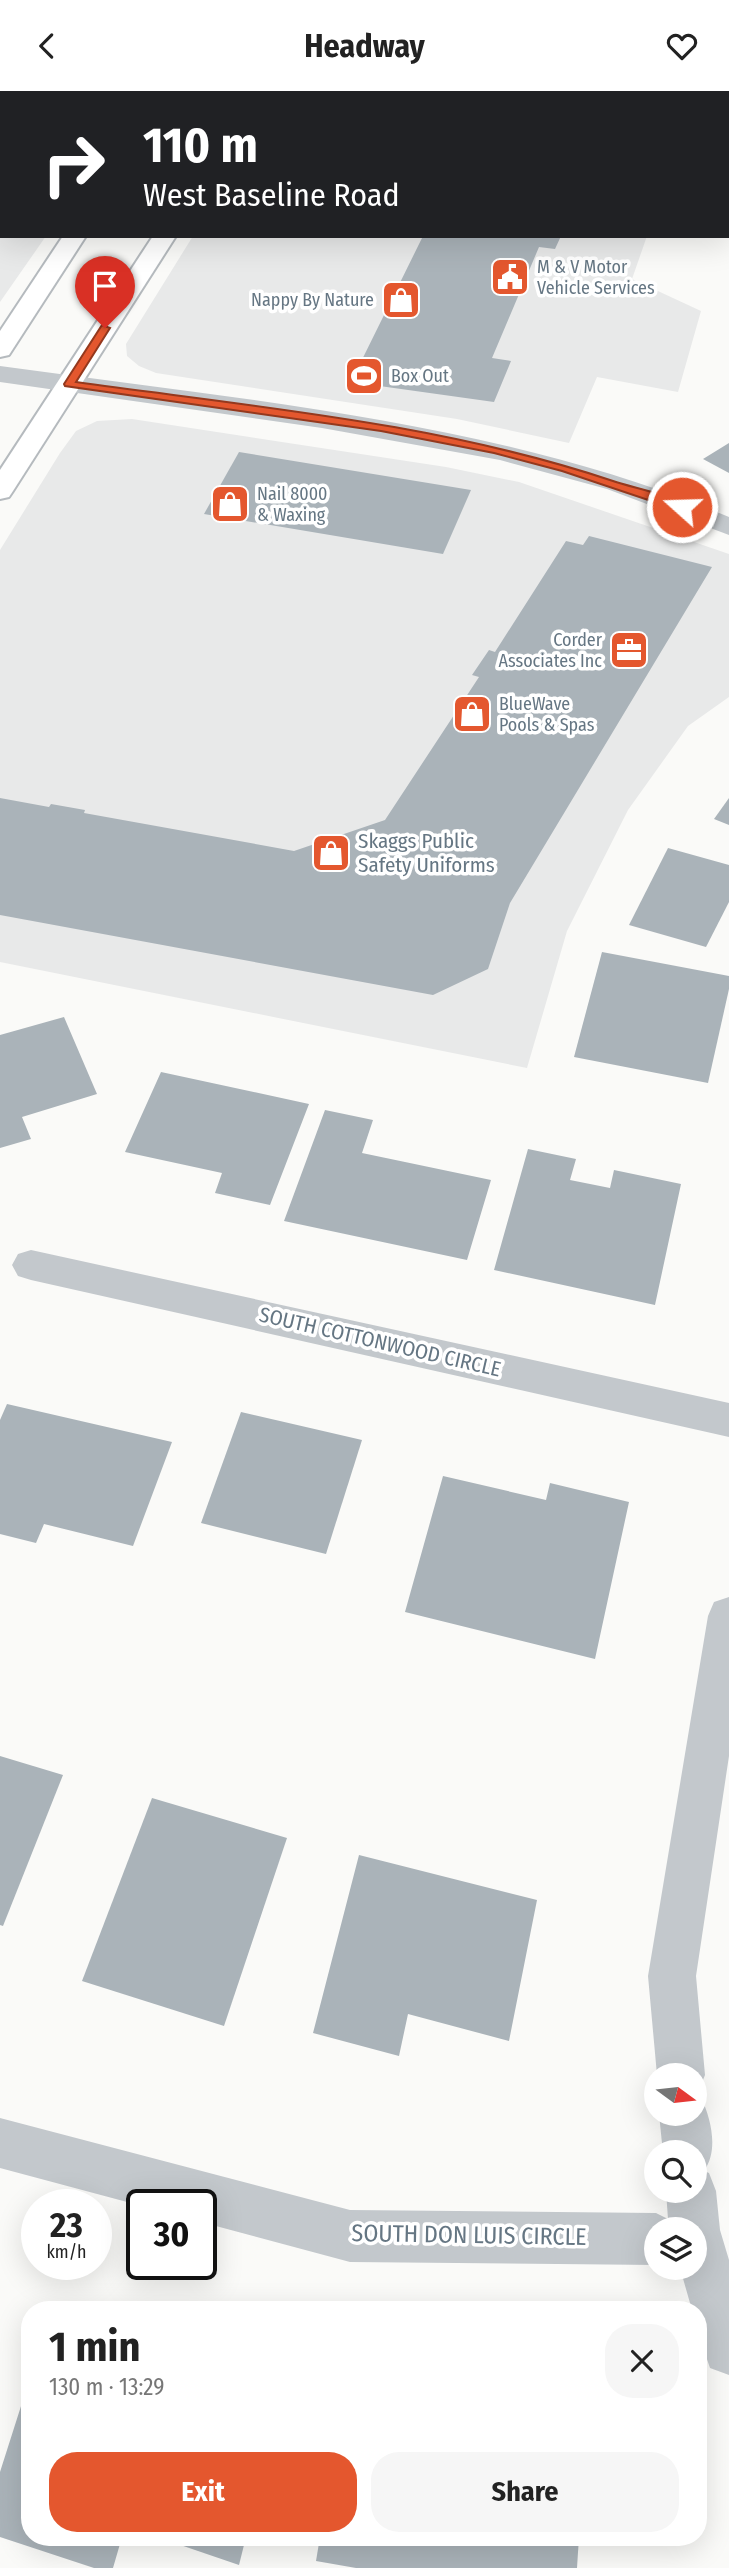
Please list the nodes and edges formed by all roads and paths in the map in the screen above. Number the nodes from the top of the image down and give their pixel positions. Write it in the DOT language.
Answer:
graph roads {
  1 [pos="74,238"];
  2 [pos="164,238"];
  3 [pos="0,350"];
  4 [pos="0,374"];
  5 [pos="69,384"];
  6 [pos="0,491"];
  7 [pos="729,527"];
  8 [pos="31,1265"];
  9 [pos="729,1420"];
  10 [pos="729,1616"];
  11 [pos="680,2063"];
  12 [pos="0,2143"];
  13 [pos="644,2239"];
  14 [pos="707,2278"];
  15 [pos="729,2349"];
  1 -- 3 [label="main road"];
  2 -- 5 [label="main road"];
  4 -- 5 [label="street"];
  5 -- 6 [label="main road"];
  5 -- 7 [label="street"];
  8 -- 9 [label="street, SOUTH COTTONWOOD CIRCLE"];
  10 -- 11 [label="street"];
  12 -- 13 [label="street, SOUTH DON LUIS CIRCLE"];
  14 -- 15 [label="street"];
}
